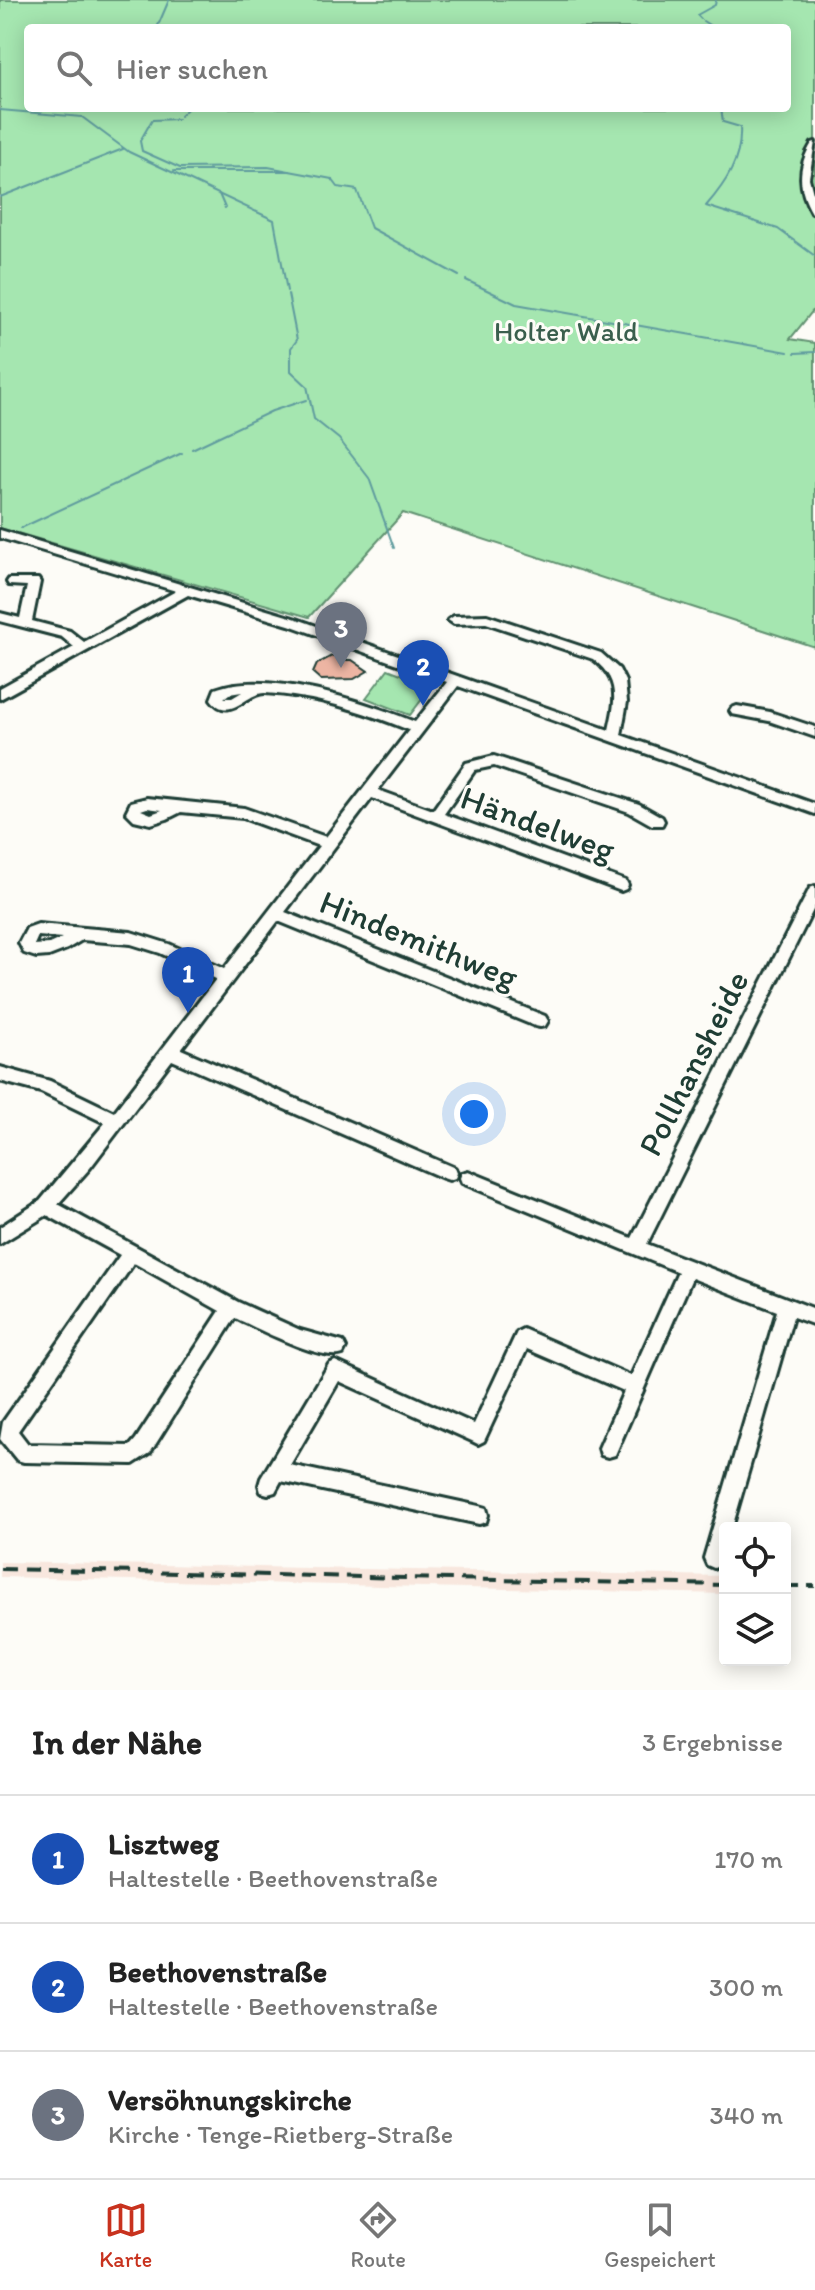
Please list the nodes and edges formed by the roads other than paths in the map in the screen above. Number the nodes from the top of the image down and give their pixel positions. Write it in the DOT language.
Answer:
graph roads {
  1 [pos="815,145"];
  2 [pos="815,211"];
  3 [pos="0,534"];
  4 [pos="13,582"];
  5 [pos="187,590"];
  6 [pos="0,617"];
  7 [pos="454,620"];
  8 [pos="25,624"];
  9 [pos="82,647"];
  10 [pos="455,680"];
  11 [pos="256,689"];
  12 [pos="0,694"];
  13 [pos="737,711"];
  14 [pos="417,728"];
  15 [pos="815,732"];
  16 [pos="614,737"];
  17 [pos="370,792"];
  18 [pos="180,806"];
  19 [pos="815,809"];
  20 [pos="435,817"];
  21 [pos="657,821"];
  22 [pos="329,844"];
  23 [pos="621,885"];
  24 [pos="813,903"];
  25 [pos="276,914"];
  26 [pos="79,934"];
  27 [pos="226,977"];
  28 [pos="540,1021"];
  29 [pos="171,1052"];
  30 [pos="0,1074"];
  31 [pos="117,1121"];
  32 [pos="449,1173"];
  33 [pos="468,1178"];
  34 [pos="46,1206"];
  35 [pos="0,1236"];
  36 [pos="636,1248"];
  37 [pos="130,1255"];
  38 [pos="688,1268"];
  39 [pos="787,1306"];
  40 [pos="232,1308"];
  41 [pos="815,1317"];
  42 [pos="337,1348"];
  43 [pos="635,1387"];
  44 [pos="608,1448"];
  45 [pos="479,1515"];
  46 [pos="714,1558"];
  1 -- 2 [label="street"];
  3 -- 5 [label="street"];
  4 -- 8 [label="street"];
  5 -- 9 [label="street"];
  5 -- 10 [label="street"];
  6 -- 8 [label="street"];
  7 -- 16 [label="street"];
  8 -- 9 [label="street"];
  9 -- 12 [label="street"];
  10 -- 14 [label="street"];
  10 -- 16 [label="street"];
  11 -- 14 [label="street"];
  13 -- 15 [label="street"];
  14 -- 17 [label="street"];
  16 -- 19 [label="street"];
  17 -- 20 [label="street, Händelweg"];
  17 -- 22 [label="street"];
  18 -- 22 [label="street"];
  20 -- 21 [label="street, Händelweg"];
  20 -- 23 [label="street, Händelweg"];
  22 -- 25 [label="street"];
  24 -- 36 [label="street, Pollhansheide"];
  25 -- 27 [label="street"];
  25 -- 28 [label="street, Hindemithweg"];
  26 -- 27 [label="street"];
  27 -- 29 [label="street"];
  29 -- 31 [label="street"];
  29 -- 32 [label="street"];
  30 -- 31 [label="street"];
  31 -- 34 [label="street"];
  33 -- 36 [label="street"];
  34 -- 35 [label="street"];
  34 -- 37 [label="street"];
  36 -- 38 [label="street"];
  37 -- 40 [label="street"];
  37 -- 40 [label="street"];
  38 -- 39 [label="street"];
  38 -- 43 [label="street"];
  39 -- 41 [label="street"];
  39 -- 46 [label="street"];
  40 -- 42 [label="street"];
  43 -- 44 [label="street"];
  43 -- 45 [label="street"];
}
